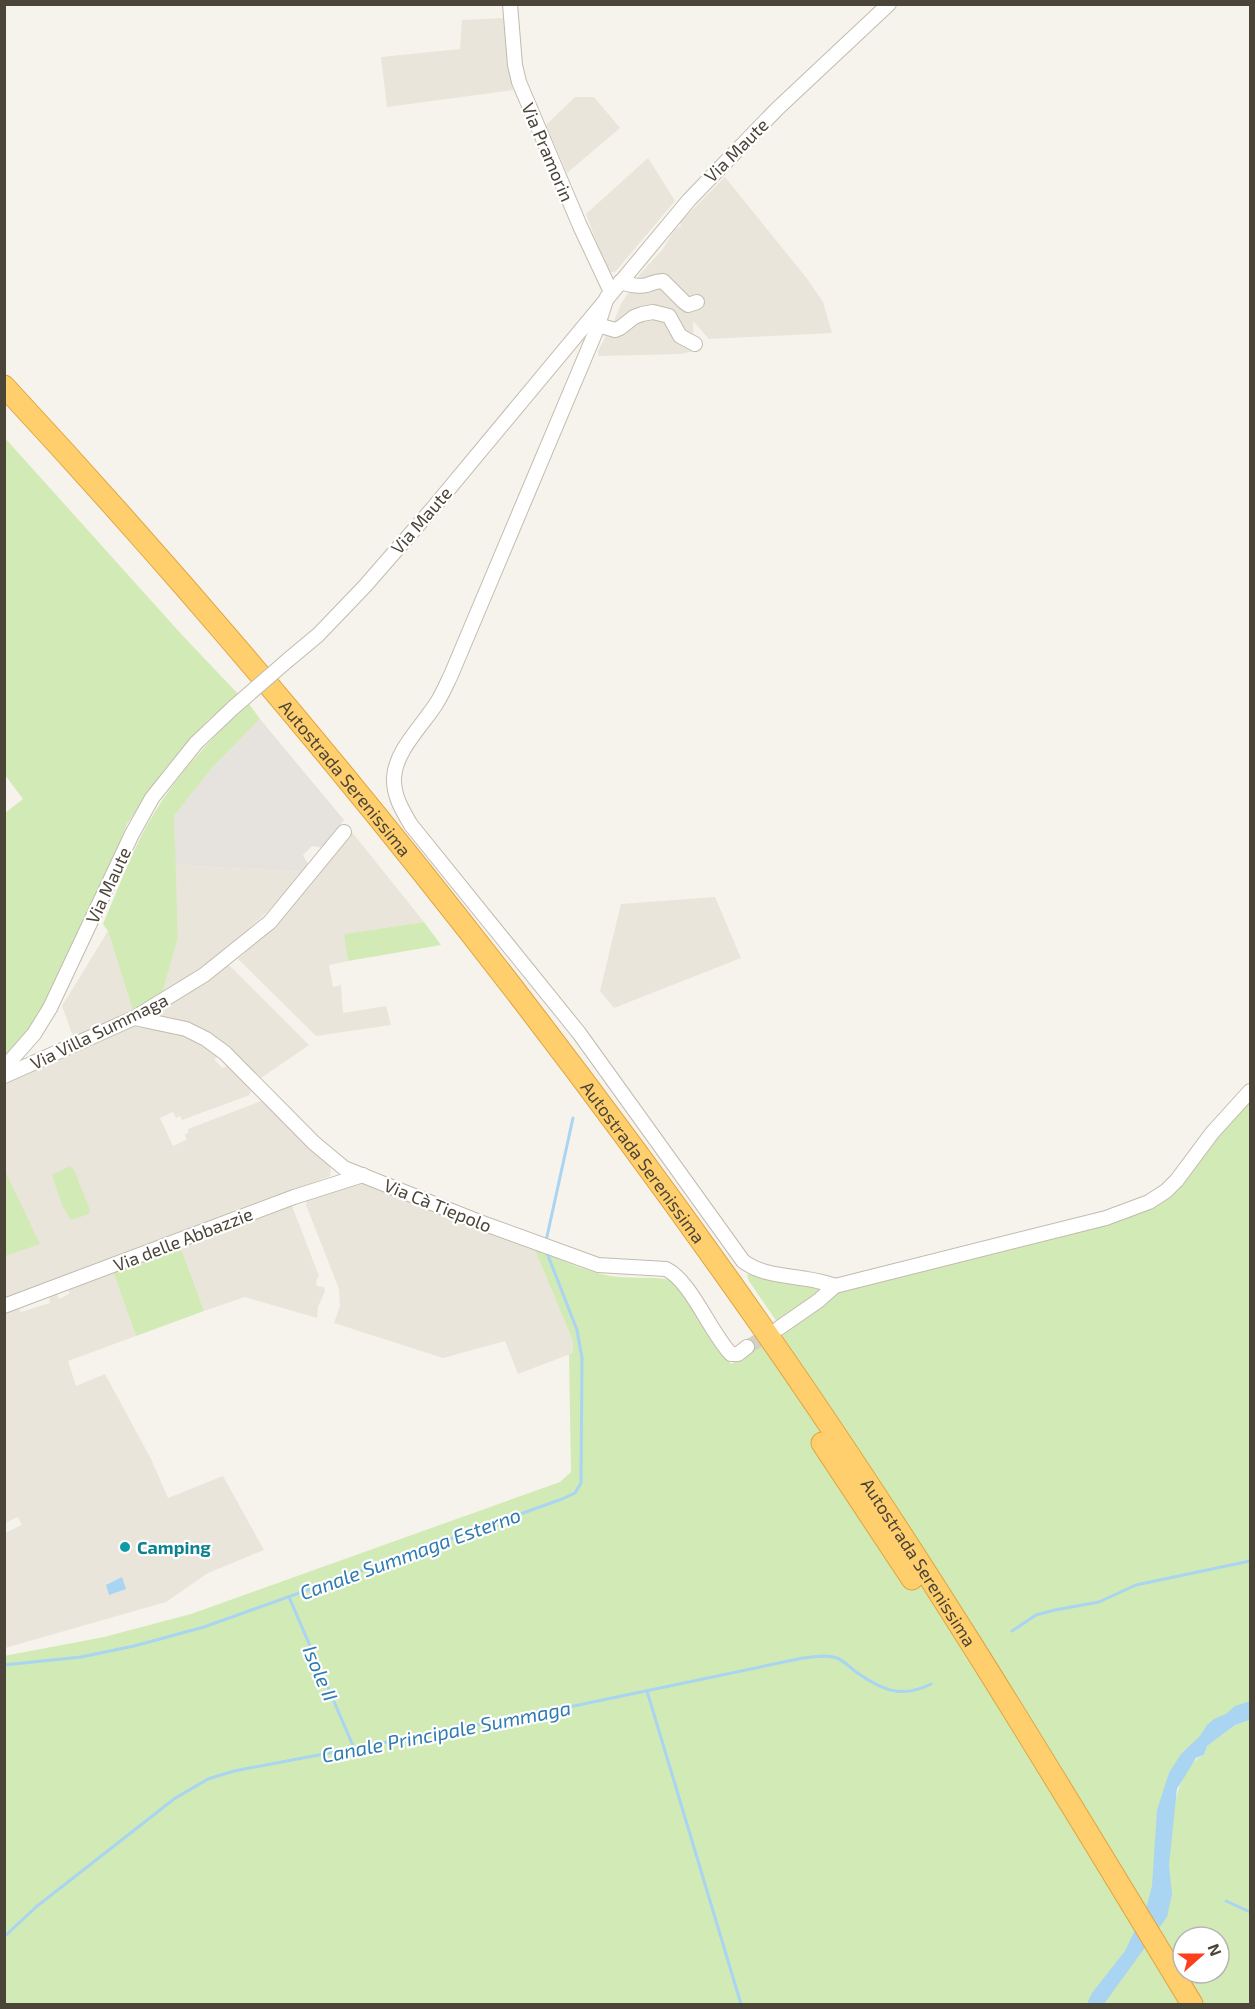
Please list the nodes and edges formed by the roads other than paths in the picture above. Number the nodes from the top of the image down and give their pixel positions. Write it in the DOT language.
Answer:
graph roads {
  1 [pos="510,4"];
  2 [pos="889,4"];
  3 [pos="613,290"];
  4 [pos="697,302"];
  5 [pos="598,325"];
  6 [pos="695,344"];
  7 [pos="559,355"];
  8 [pos="583,364"];
  9 [pos="4,386"];
  10 [pos="4,407"];
  11 [pos="344,832"];
  12 [pos="135,1018"];
  13 [pos="24,1046"];
  14 [pos="34,1063"];
  15 [pos="4,1068"];
  16 [pos="4,1076"];
  17 [pos="1251,1091"];
  18 [pos="363,1175"];
  19 [pos="835,1286"];
  20 [pos="4,1306"];
  21 [pos="779,1328"];
  22 [pos="747,1347"];
  23 [pos="1113,1888"];
  24 [pos="1168,1979"];
  25 [pos="1175,2004"];
  26 [pos="1192,2004"];
  1 -- 3 [label="street, Via Pramorin"];
  2 -- 3 [label="street, Via Maute"];
  3 -- 4 [label="street"];
  3 -- 5 [label="street"];
  3 -- 7 [label="street, Via Maute"];
  5 -- 6 [label="street"];
  5 -- 8 [label="street"];
  7 -- 8 [label="street"];
  7 -- 13 [label="street, Via Maute, bridge"];
  8 -- 19 [label="street"];
  9 -- 23 [label="highway, Autostrada Serenissima"];
  10 -- 23 [label="highway, Autostrada Serenissima"];
  11 -- 12 [label="street, Via Villa Summaga"];
  12 -- 14 [label="street, Via Villa Summaga"];
  12 -- 18 [label="street, Via Cà Tiepolo"];
  13 -- 14 [label="street"];
  13 -- 15 [label="street, Via Maute"];
  14 -- 16 [label="street, Via Villa Summaga"];
  17 -- 19 [label="street"];
  18 -- 20 [label="street, Via delle Abbazzie"];
  18 -- 22 [label="street, Via Cà Tiepolo"];
  19 -- 21 [label="street"];
  23 -- 24 [label="highway, Autostrada Serenissima"];
  24 -- 25 [label="highway, Autostrada Serenissima"];
  24 -- 26 [label="highway, Autostrada Serenissima"];
}
